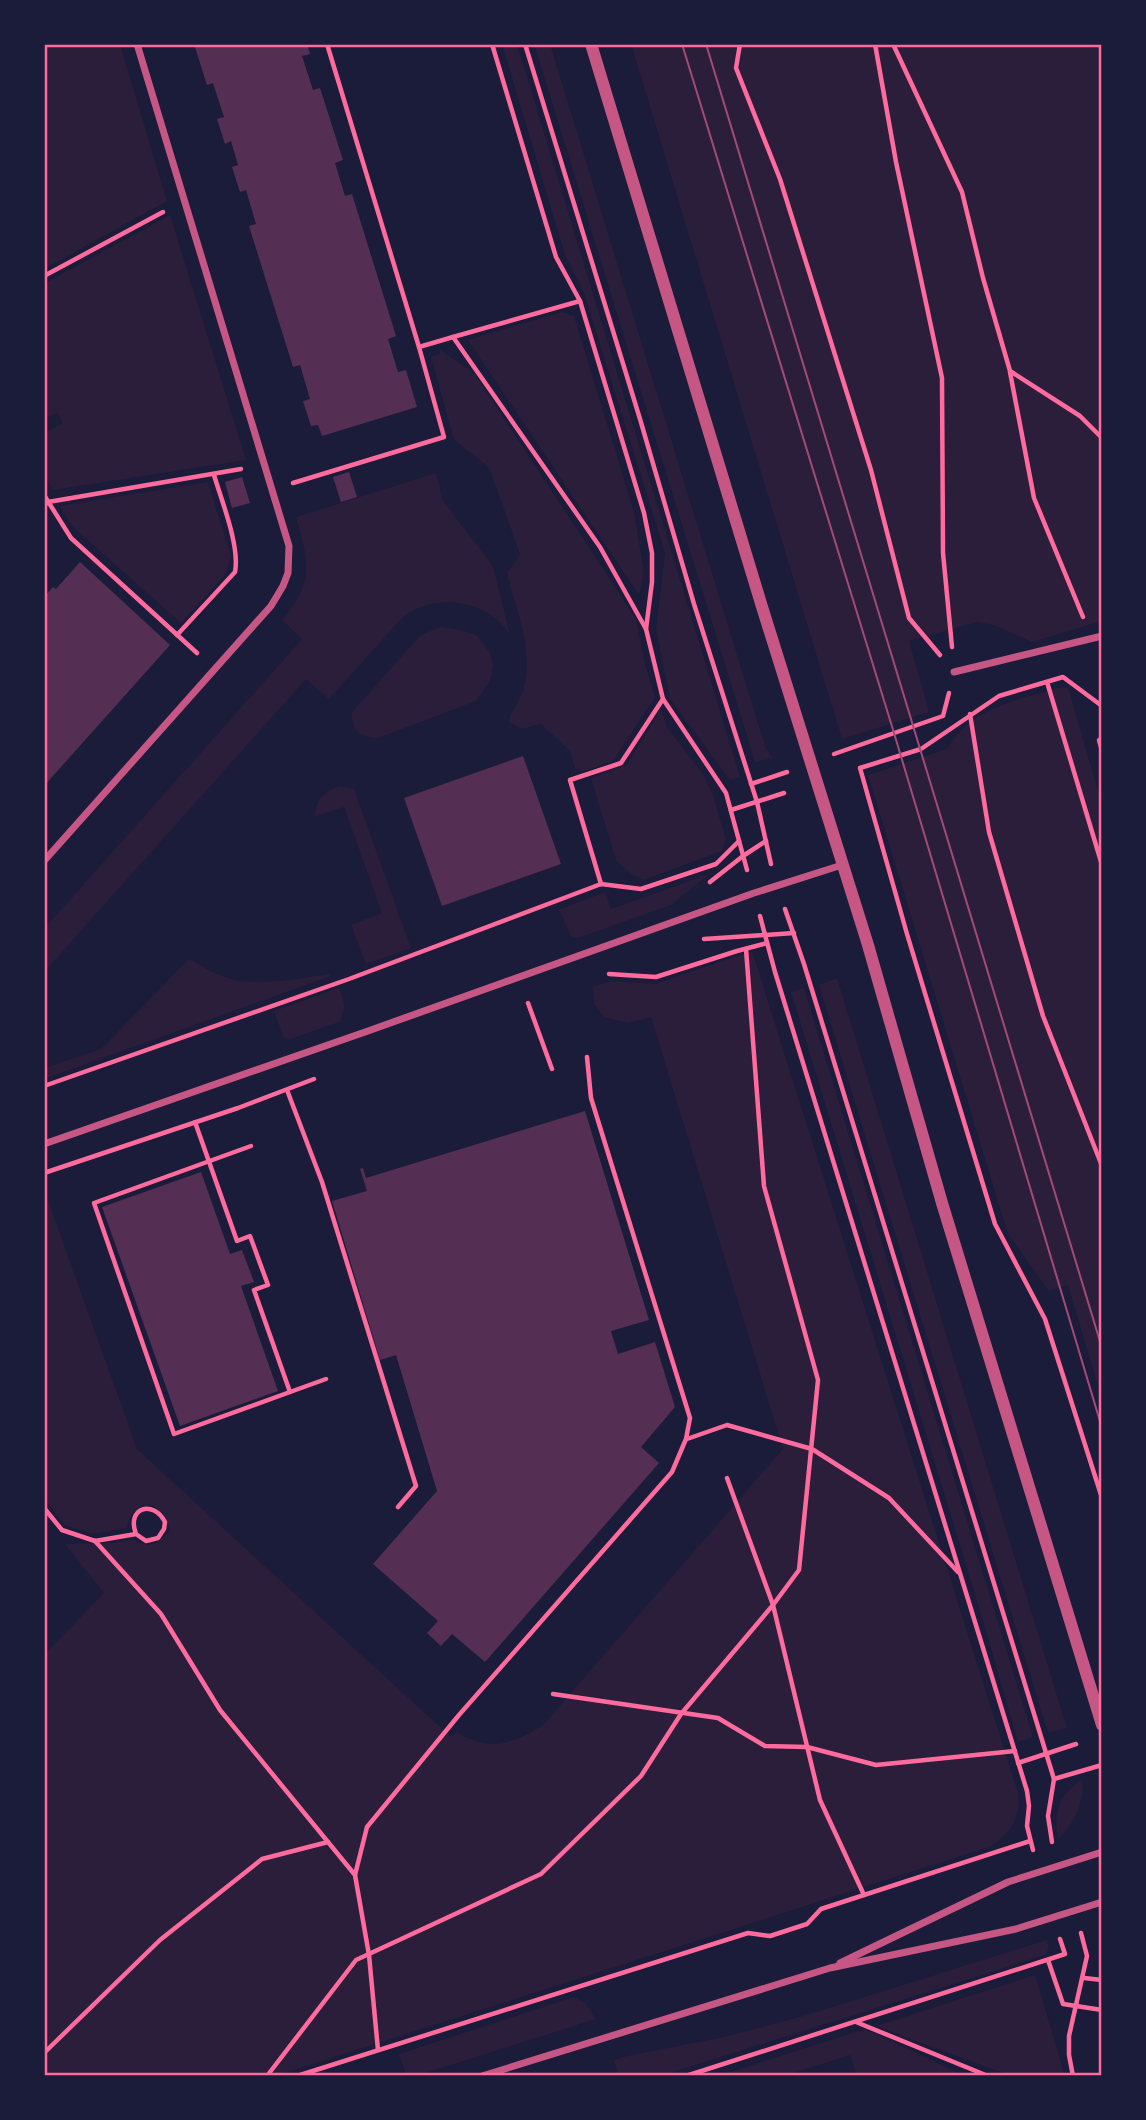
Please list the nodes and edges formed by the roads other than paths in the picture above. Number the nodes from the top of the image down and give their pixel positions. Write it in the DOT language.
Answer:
graph roads {
  1 [pos="137,44"];
  2 [pos="592,44"];
  3 [pos="1102,636"];
  4 [pos="954,672"];
  5 [pos="44,861"];
  6 [pos="842,865"];
  7 [pos="44,1144"];
  8 [pos="1102,1725"];
  9 [pos="1102,1852"];
  10 [pos="1102,1902"];
  11 [pos="830,1968"];
  12 [pos="482,2076"];
  1 -- 5 [label="street"];
  2 -- 6 [label="street"];
  3 -- 4 [label="street"];
  6 -- 7 [label="street"];
  6 -- 8 [label="street"];
  9 -- 11 [label="street"];
  10 -- 11 [label="street"];
  11 -- 12 [label="street"];
}
